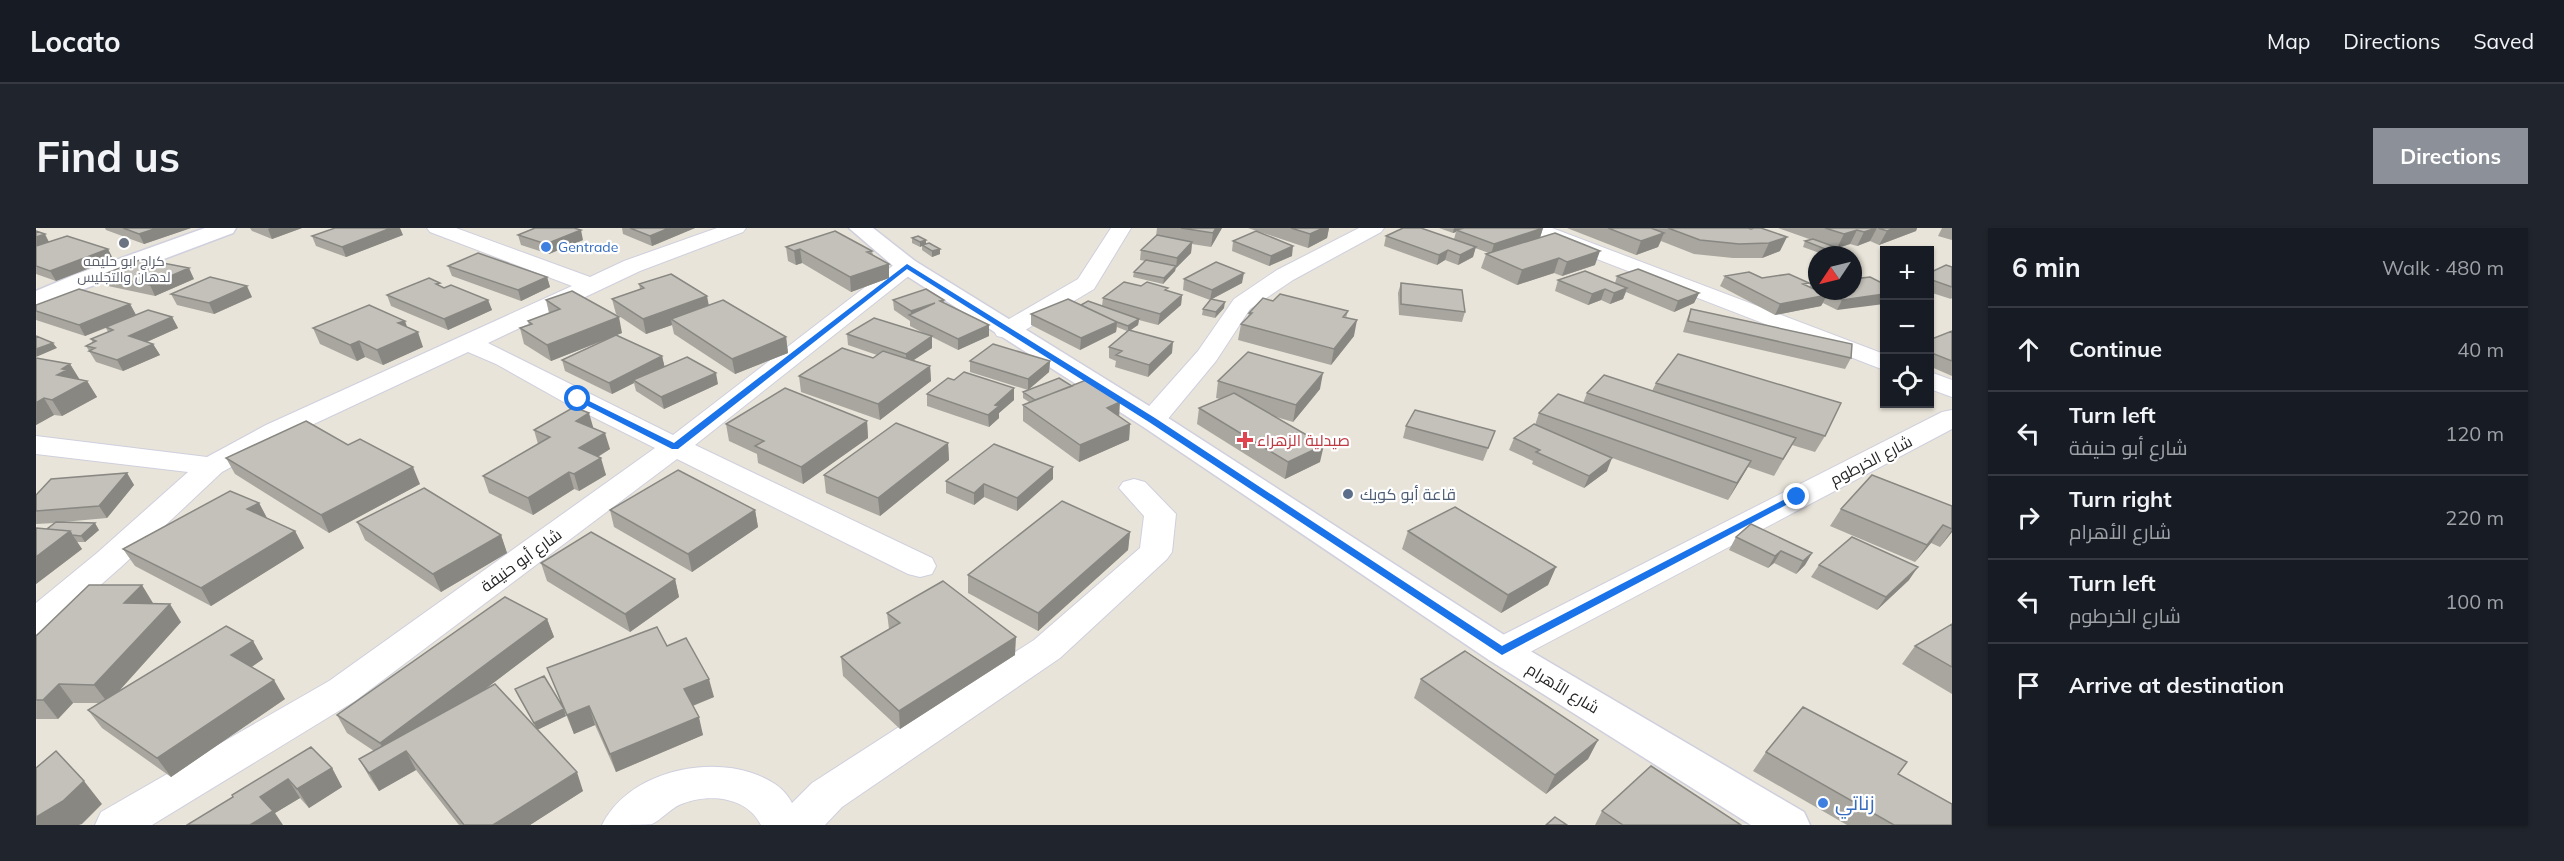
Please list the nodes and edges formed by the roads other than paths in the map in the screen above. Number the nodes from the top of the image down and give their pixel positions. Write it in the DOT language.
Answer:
graph roads {
  1 [pos="225,228"];
  2 [pos="437,228"];
  3 [pos="736,228"];
  4 [pos="860,228"];
  5 [pos="1121,228"];
  6 [pos="1374,228"];
  7 [pos="1534,228"];
  8 [pos="907,266"];
  9 [pos="591,285"];
  10 [pos="36,300"];
  11 [pos="1006,331"];
  12 [pos="468,343"];
  13 [pos="1880,361"];
  14 [pos="1934,382"];
  15 [pos="1952,389"];
  16 [pos="1952,418"];
  17 [pos="1152,420"];
  18 [pos="36,445"];
  19 [pos="675,447"];
  20 [pos="212,466"];
  21 [pos="1134,488"];
  22 [pos="920,566"];
  23 [pos="36,622"];
  24 [pos="1502,651"];
  25 [pos="827,795"];
  26 [pos="773,811"];
  27 [pos="116,825"];
  28 [pos="623,825"];
  29 [pos="798,825"];
  30 [pos="1788,825"];
  1 -- 10 [label="street"];
  2 -- 9 [label="street"];
  3 -- 9 [label="street"];
  4 -- 8 [label="street, شارع الأهرام"];
  5 -- 11 [label="street"];
  6 -- 17 [label="street"];
  7 -- 13 [label="street"];
  8 -- 11 [label="street, شارع الأهرام"];
  8 -- 19 [label="street, شارع أبو حنيفة"];
  9 -- 12 [label="street"];
  11 -- 17 [label="street, شارع الأهرام"];
  12 -- 19 [label="street"];
  12 -- 20 [label="street"];
  14 -- 15 [label="street"];
  16 -- 24 [label="street, شارع الخرطوم"];
  17 -- 24 [label="street, شارع الأهرام"];
  18 -- 20 [label="street"];
  19 -- 22 [label="street"];
  19 -- 27 [label="street, شارع أبو حنيفة"];
  20 -- 23 [label="street"];
  21 -- 25 [label="street"];
  24 -- 30 [label="street, شارع الأهرام"];
  25 -- 26 [label="street"];
  25 -- 29 [label="street"];
  26 -- 28 [label="street"];
}
